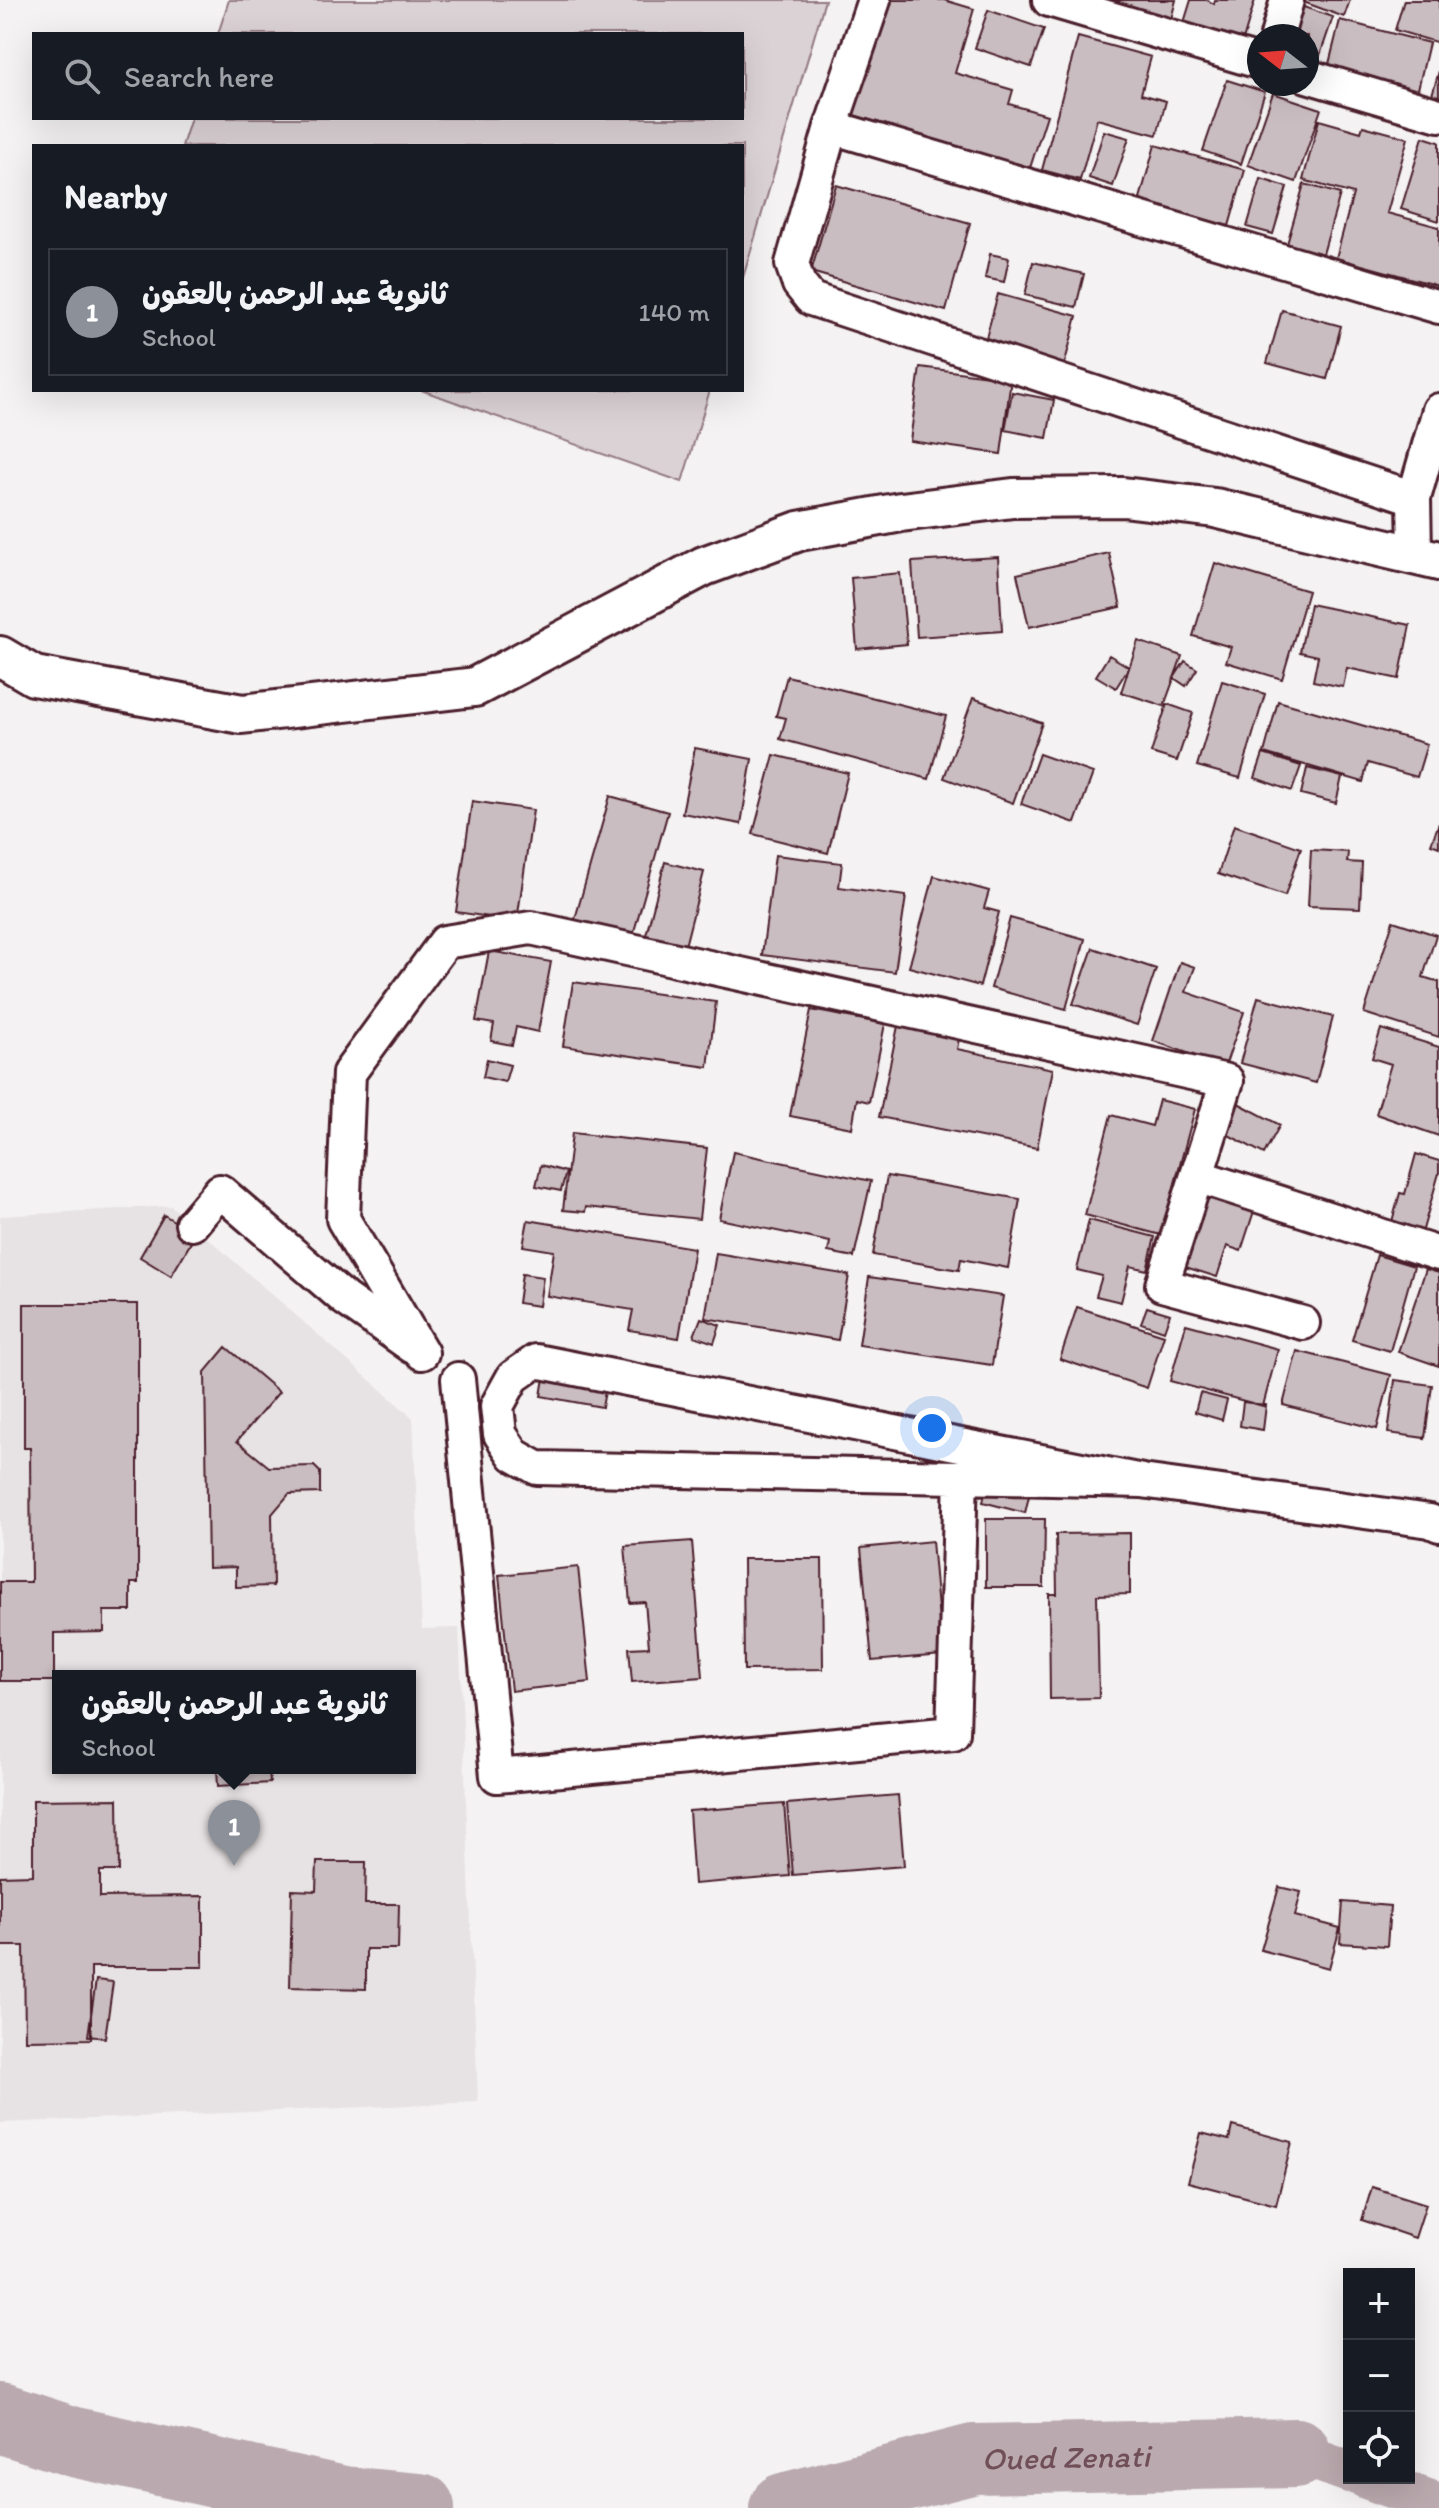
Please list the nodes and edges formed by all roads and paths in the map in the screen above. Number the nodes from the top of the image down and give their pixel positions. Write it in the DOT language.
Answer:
graph roads {
  1 [pos="874,0"];
  2 [pos="1049,0"];
  3 [pos="1287,0"];
  4 [pos="1280,24"];
  5 [pos="1247,58"];
  6 [pos="1319,80"];
  7 [pos="1439,115"];
  8 [pos="831,127"];
  9 [pos="1439,307"];
  10 [pos="1439,410"];
  11 [pos="1414,498"];
  12 [pos="1427,557"];
  13 [pos="0,656"];
  14 [pos="1197,1176"];
  15 [pos="192,1224"];
  16 [pos="1439,1254"];
  17 [pos="1303,1323"];
  18 [pos="422,1353"];
  19 [pos="458,1379"];
  20 [pos="497,1406"];
  21 [pos="961,1477"];
  22 [pos="1142,1481"];
  23 [pos="1436,1514"];
  1 -- 8 [label="street"];
  2 -- 5 [label="street"];
  3 -- 4 [label="street"];
  6 -- 7 [label="street"];
  8 -- 9 [label="street"];
  8 -- 11 [label="street"];
  10 -- 11 [label="street"];
  11 -- 12 [label="street"];
  12 -- 13 [label="street"];
  14 -- 16 [label="street"];
  14 -- 17 [label="street"];
  14 -- 18 [label="street"];
  15 -- 18 [label="street"];
  18 -- 19 [label="street"];
  19 -- 20 [label="street"];
  19 -- 21 [label="street"];
  20 -- 21 [label="street"];
  20 -- 22 [label="street"];
  21 -- 22 [label="street"];
  22 -- 23 [label="street"];
}
